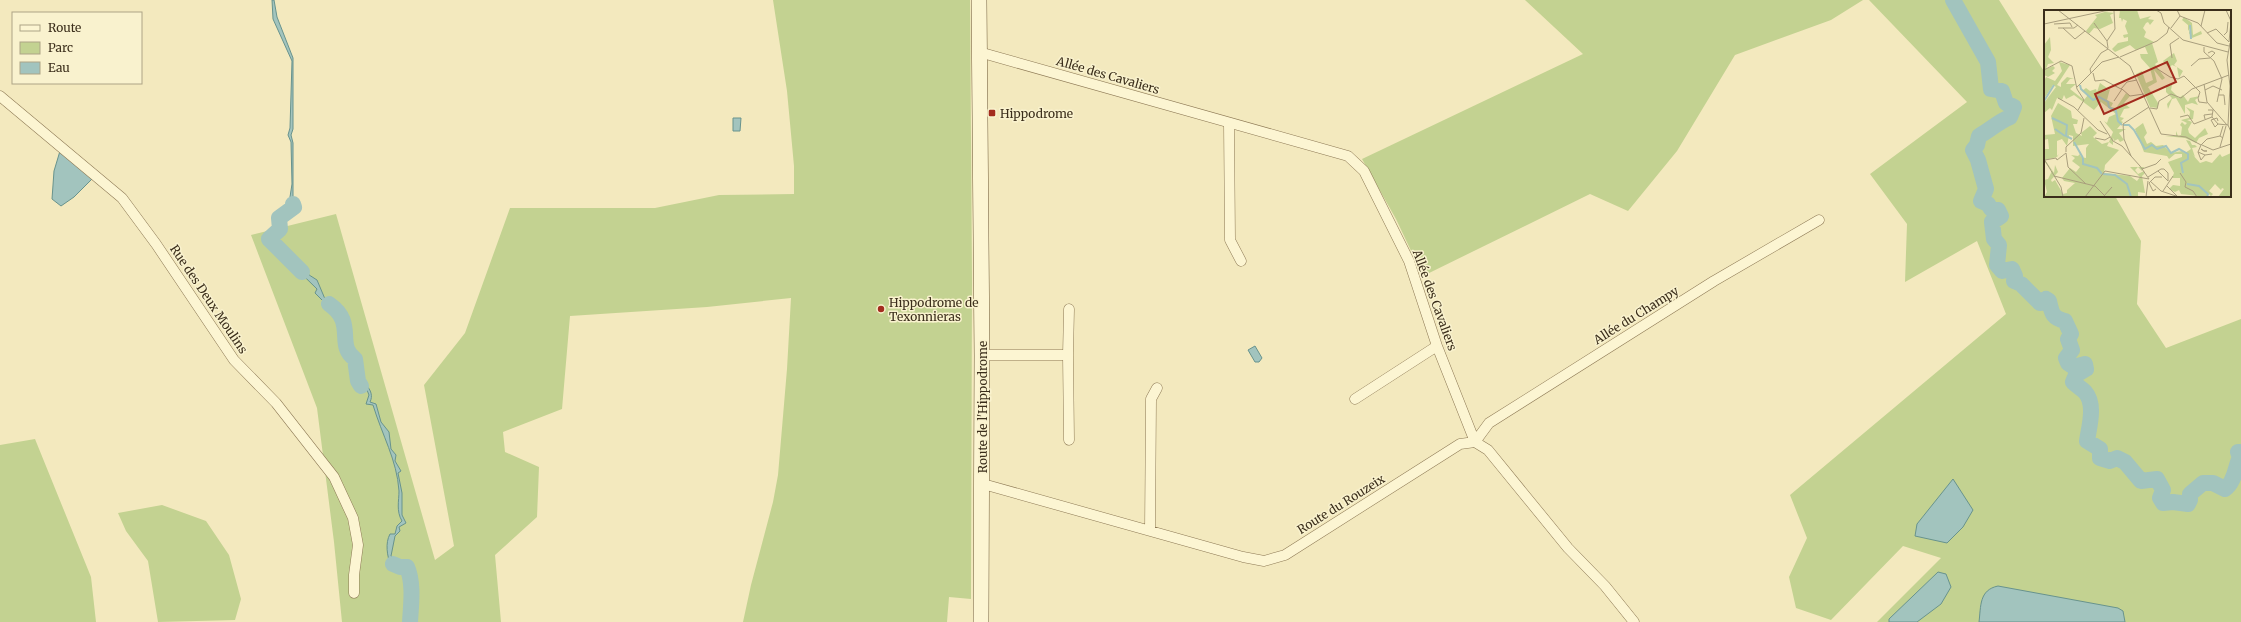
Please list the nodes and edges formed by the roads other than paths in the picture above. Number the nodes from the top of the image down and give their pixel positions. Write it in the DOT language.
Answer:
graph roads {
  1 [pos="979,0"];
  2 [pos="979,52"];
  3 [pos="0,96"];
  4 [pos="1229,123"];
  5 [pos="1819,220"];
  6 [pos="1241,261"];
  7 [pos="1068,308"];
  8 [pos="1437,346"];
  9 [pos="982,355"];
  10 [pos="1068,355"];
  11 [pos="1157,388"];
  12 [pos="1355,399"];
  13 [pos="1069,440"];
  14 [pos="1475,442"];
  15 [pos="983,484"];
  16 [pos="1150,531"];
  17 [pos="354,593"];
  18 [pos="981,622"];
  19 [pos="1634,622"];
  1 -- 2 [label="main road, Route de l'Hippodrome"];
  2 -- 4 [label="street, Allée des Cavaliers"];
  2 -- 9 [label="main road, Route de l'Hippodrome"];
  3 -- 17 [label="street, Rue des Deux Moulins"];
  4 -- 6 [label="street"];
  4 -- 8 [label="street, Allée des Cavaliers"];
  5 -- 14 [label="street, Allée du Champy"];
  7 -- 10 [label="street"];
  8 -- 12 [label="street"];
  8 -- 14 [label="street, Allée des Cavaliers"];
  9 -- 10 [label="street"];
  9 -- 15 [label="main road, Route de l'Hippodrome"];
  10 -- 13 [label="street"];
  11 -- 16 [label="street"];
  14 -- 16 [label="street, Route du Rouzeix"];
  14 -- 19 [label="street"];
  15 -- 16 [label="street, Route du Rouzeix"];
  15 -- 18 [label="main road, Route de l'Hippodrome"];
}
